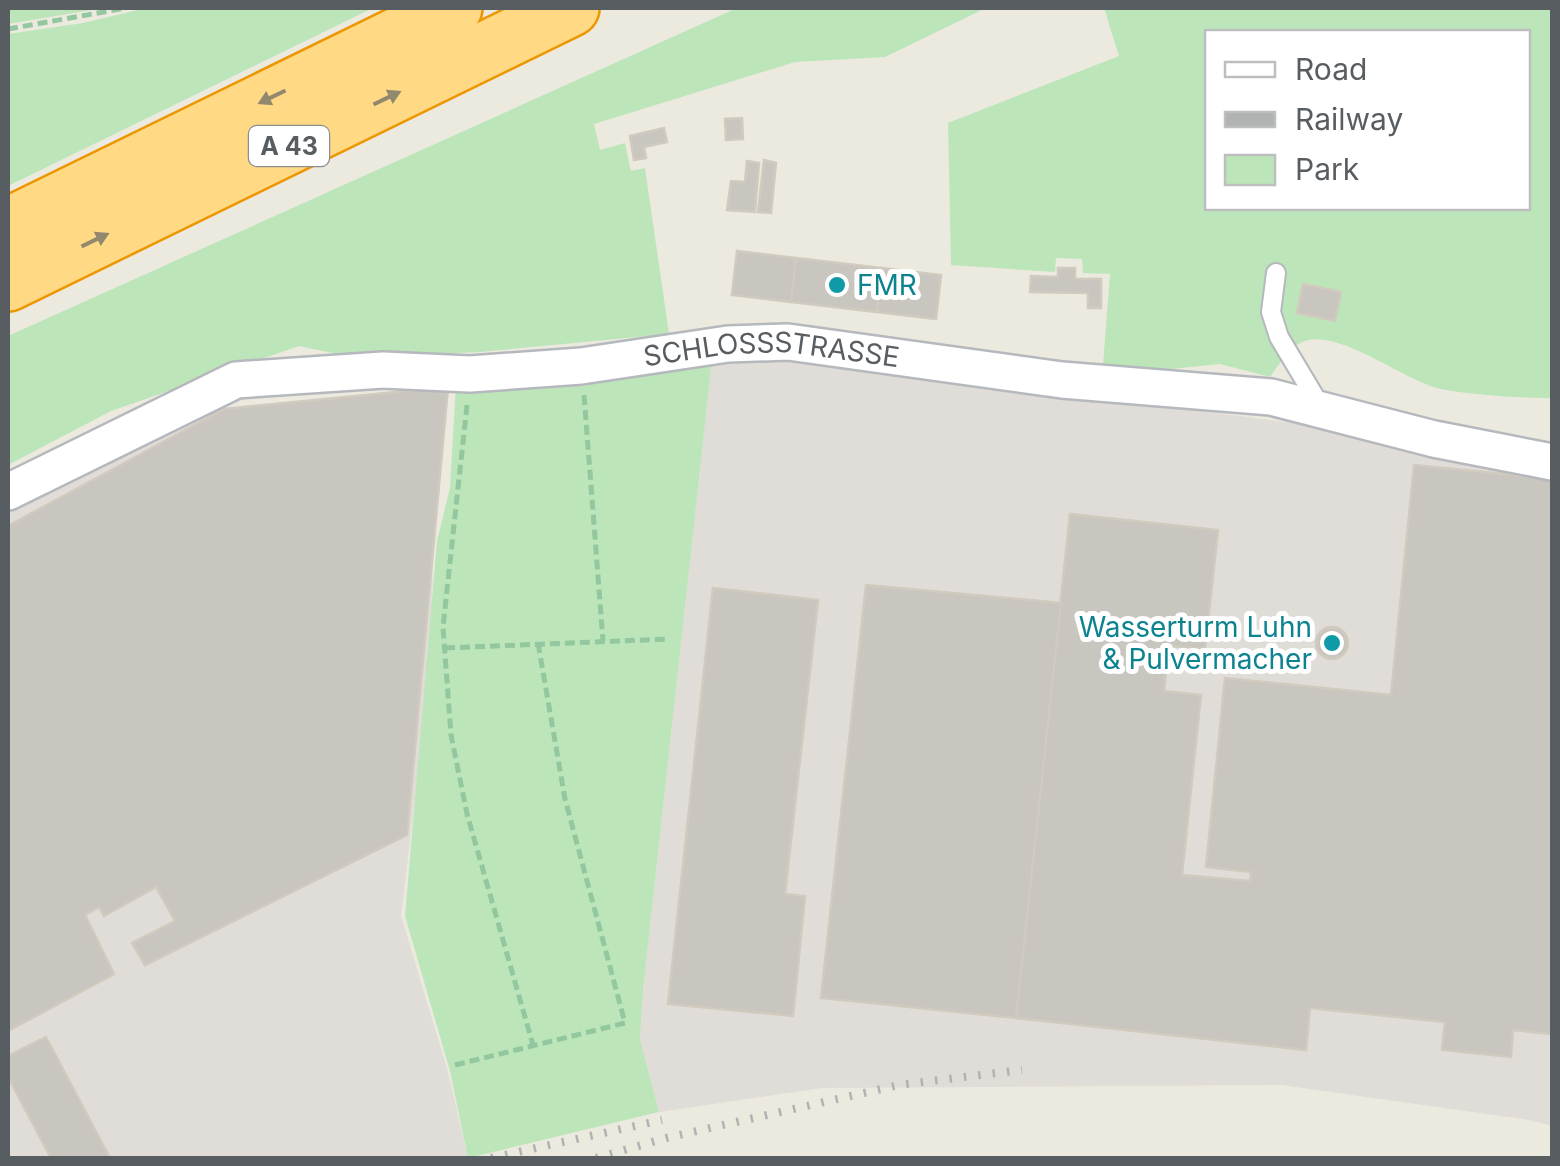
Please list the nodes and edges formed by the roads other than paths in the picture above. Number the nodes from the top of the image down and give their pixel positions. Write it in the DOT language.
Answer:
graph roads {
  1 [pos="454,8"];
  2 [pos="571,8"];
  3 [pos="8,226"];
  4 [pos="1276,273"];
  5 [pos="8,283"];
  6 [pos="1323,411"];
  7 [pos="1552,462"];
  8 [pos="8,492"];
  1 -- 3 [label="highway, A 43, one-way"];
  5 -- 2 [label="highway, A 43, one-way"];
  4 -- 6 [label="lane"];
  6 -- 7 [label="street, SCHLOSSSTRASSE"];
  6 -- 8 [label="street, SCHLOSSSTRASSE"];
}
